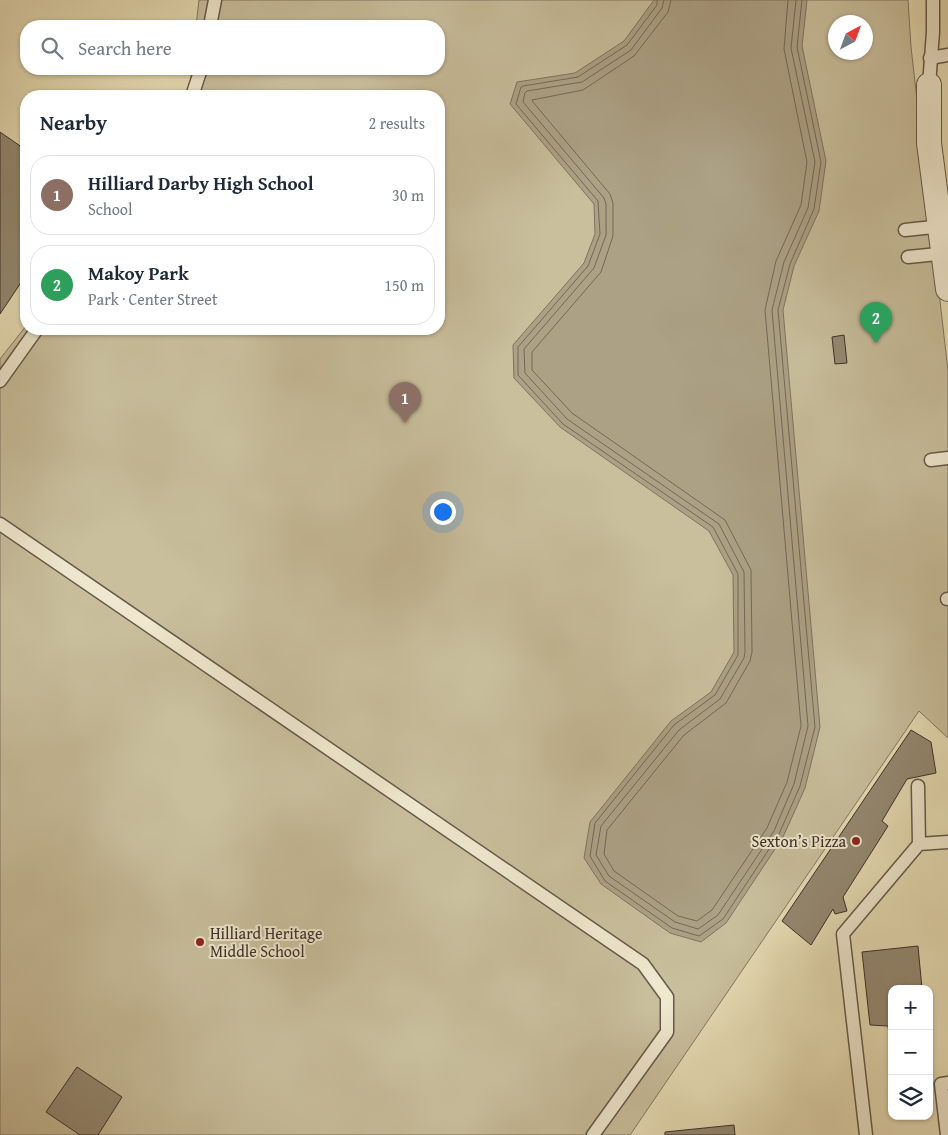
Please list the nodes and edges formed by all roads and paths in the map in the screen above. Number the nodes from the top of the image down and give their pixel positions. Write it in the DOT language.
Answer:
graph roads {
  1 [pos="215,0"];
  2 [pos="933,0"];
  3 [pos="211,20"];
  4 [pos="948,56"];
  5 [pos="930,58"];
  6 [pos="200,75"];
  7 [pos="929,85"];
  8 [pos="194,90"];
  9 [pos="944,226"];
  10 [pos="904,230"];
  11 [pos="946,253"];
  12 [pos="908,257"];
  13 [pos="948,289"];
  14 [pos="33,335"];
  15 [pos="0,381"];
  16 [pos="948,458"];
  17 [pos="931,460"];
  18 [pos="0,524"];
  19 [pos="918,786"];
  20 [pos="948,842"];
  21 [pos="919,844"];
  22 [pos="948,1083"];
  23 [pos="593,1135"];
  24 [pos="866,1135"];
  25 [pos="947,1135"];
  1 -- 3 [label="lane"];
  2 -- 5 [label="lane"];
  4 -- 5 [label="lane"];
  5 -- 7 [label="lane"];
  6 -- 8 [label="lane"];
  7 -- 9 [label="street"];
  9 -- 10 [label="lane"];
  9 -- 11 [label="street"];
  11 -- 12 [label="lane"];
  11 -- 13 [label="street"];
  14 -- 15 [label="lane"];
  16 -- 17 [label="lane"];
  18 -- 23 [label="lane"];
  19 -- 21 [label="lane"];
  20 -- 21 [label="lane"];
  21 -- 24 [label="lane"];
  22 -- 25 [label="lane"];
}
